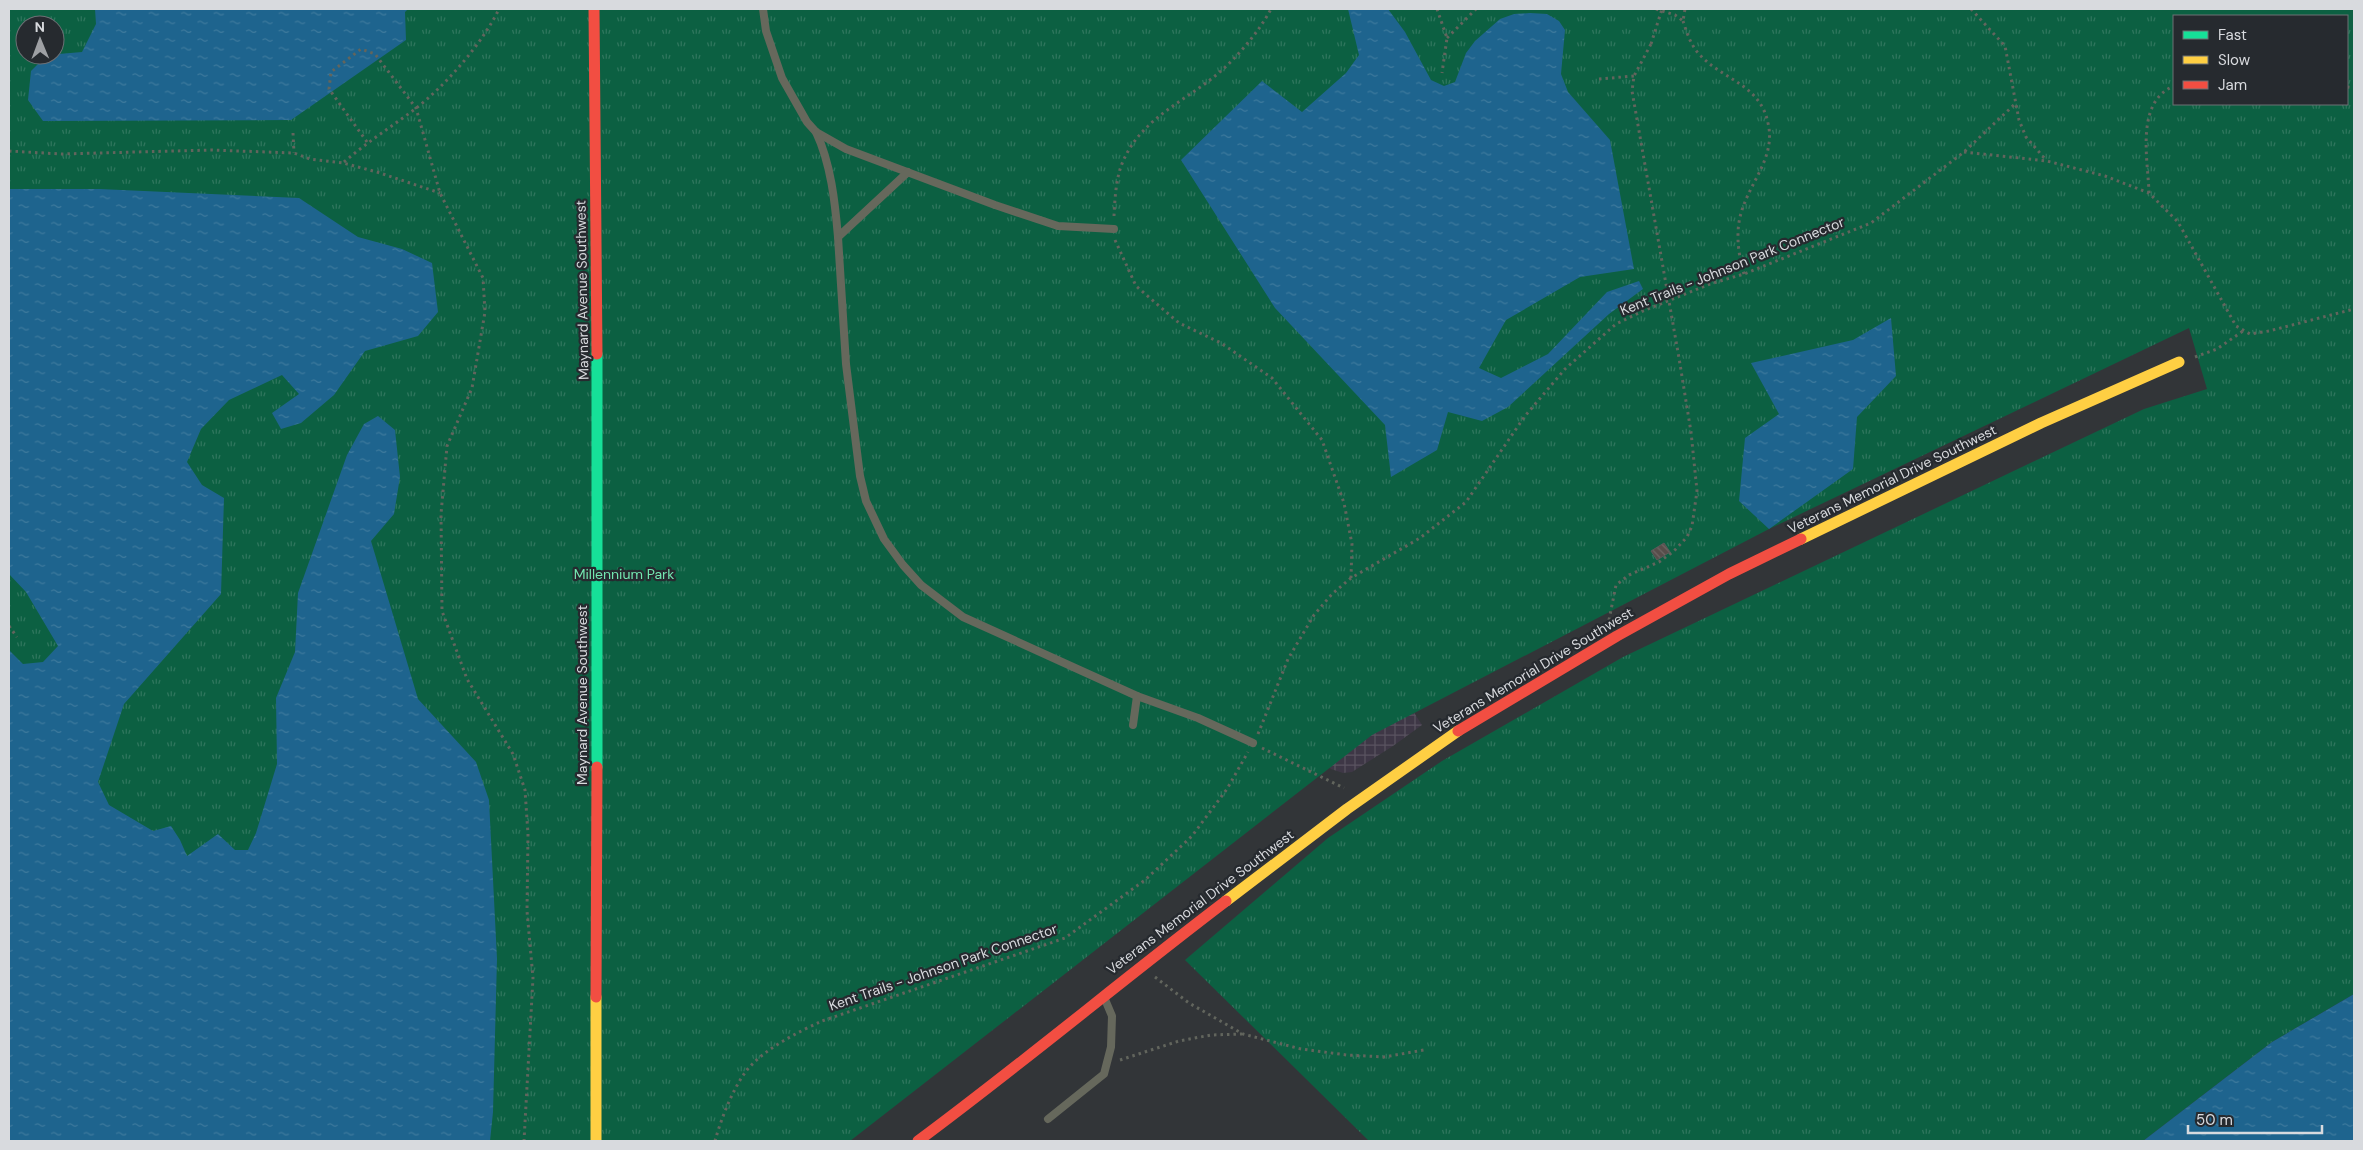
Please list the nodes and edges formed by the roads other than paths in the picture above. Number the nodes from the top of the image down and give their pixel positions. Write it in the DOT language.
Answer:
graph roads {
  1 [pos="594,9"];
  2 [pos="763,9"];
  3 [pos="816,132"];
  4 [pos="908,172"];
  5 [pos="1114,229"];
  6 [pos="838,237"];
  7 [pos="2179,362"];
  8 [pos="1137,696"];
  9 [pos="1133,725"];
  10 [pos="1253,744"];
  11 [pos="1104,996"];
  12 [pos="1048,1119"];
  13 [pos="596,1141"];
  14 [pos="918,1141"];
  1 -- 13 [label="street, Maynard Avenue Southwest"];
  2 -- 3 [label="lane"];
  3 -- 4 [label="lane"];
  3 -- 6 [label="lane"];
  4 -- 5 [label="lane"];
  4 -- 6 [label="lane"];
  6 -- 8 [label="lane"];
  7 -- 11 [label="street, Veterans Memorial Drive Southwest"];
  8 -- 9 [label="lane"];
  8 -- 10 [label="lane"];
  11 -- 12 [label="lane"];
  11 -- 14 [label="street, Veterans Memorial Drive Southwest"];
}
